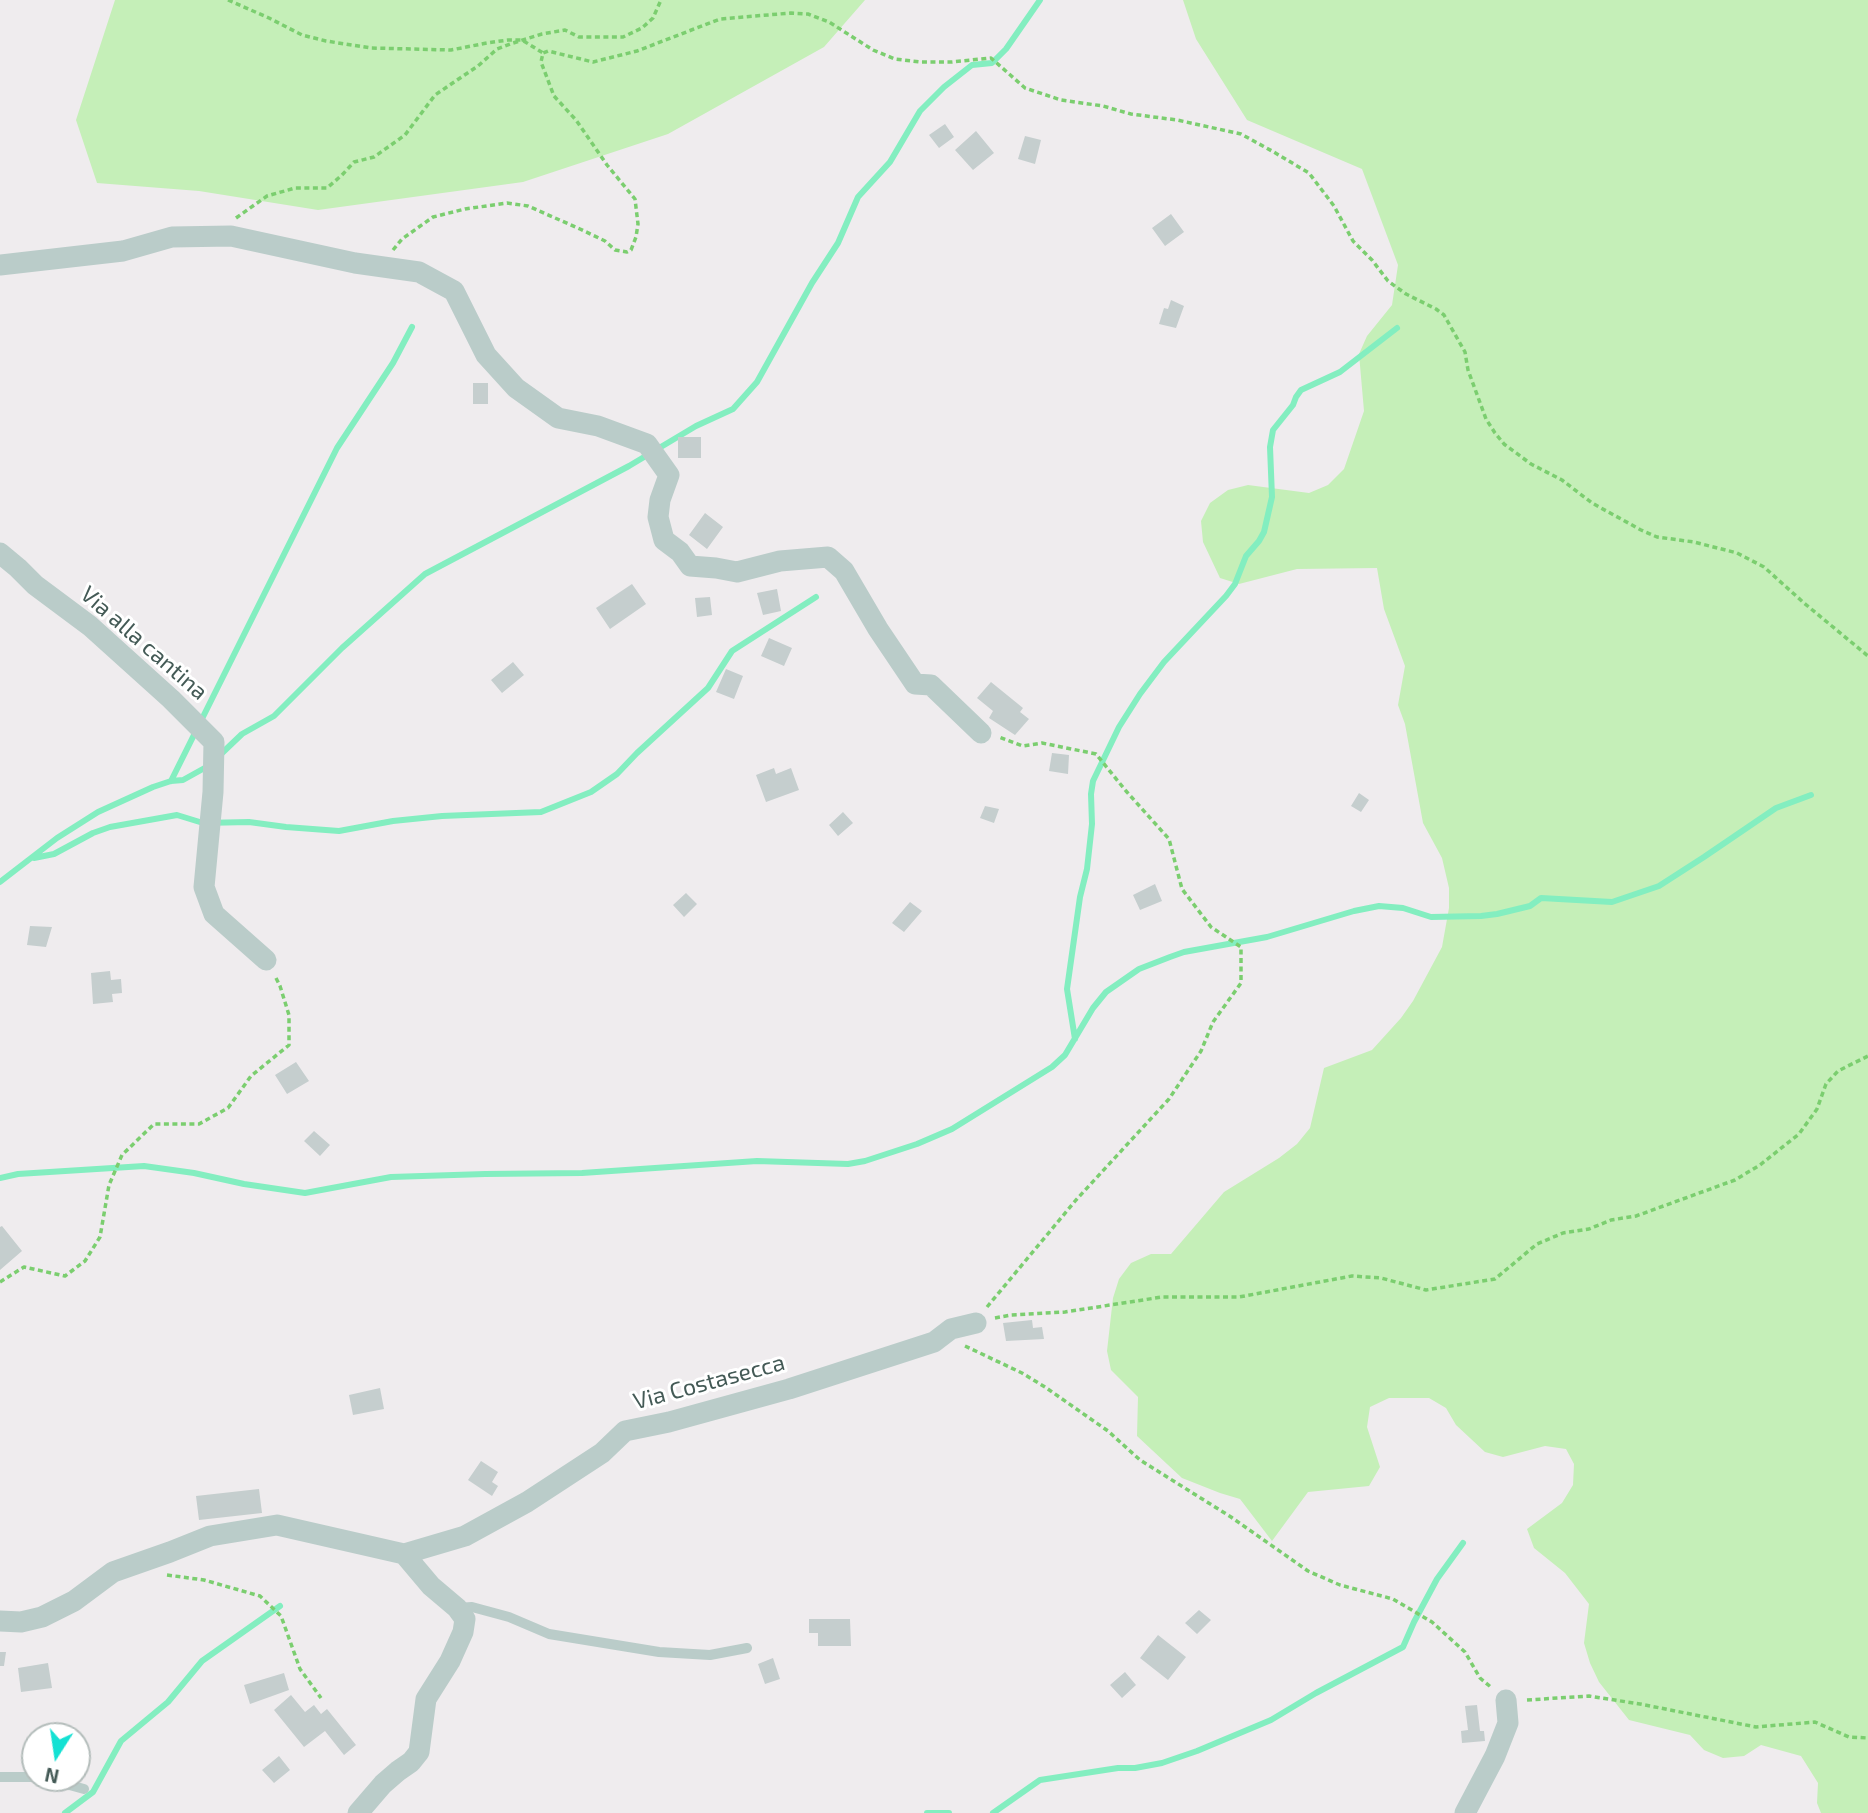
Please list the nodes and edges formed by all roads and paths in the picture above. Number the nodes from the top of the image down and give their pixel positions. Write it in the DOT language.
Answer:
graph roads {
  1 [pos="228,0"];
  2 [pos="661,0"];
  3 [pos="522,40"];
  4 [pos="543,53"];
  5 [pos="204,237"];
  6 [pos="0,265"];
  7 [pos="379,267"];
  8 [pos="0,554"];
  9 [pos="1868,656"];
  10 [pos="981,733"];
  11 [pos="266,960"];
  12 [pos="1868,1056"];
  13 [pos="0,1282"];
  14 [pos="976,1323"];
  15 [pos="951,1329"];
  16 [pos="404,1554"];
  17 [pos="162,1575"];
  18 [pos="457,1608"];
  19 [pos="0,1622"];
  20 [pos="747,1648"];
  21 [pos="321,1698"];
  22 [pos="1506,1700"];
  23 [pos="1868,1738"];
  24 [pos="0,1777"];
  25 [pos="21,1777"];
  26 [pos="358,1813"];
  27 [pos="1465,1813"];
  1 -- 3 [label="path"];
  2 -- 3 [label="path"];
  3 -- 4 [label="path"];
  3 -- 5 [label="path"];
  4 -- 7 [label="path"];
  4 -- 9 [label="path"];
  5 -- 6 [label="street"];
  5 -- 7 [label="street"];
  7 -- 10 [label="street"];
  8 -- 11 [label="street, Via alla cantina"];
  10 -- 14 [label="path"];
  11 -- 13 [label="path"];
  12 -- 14 [label="path"];
  14 -- 15 [label="street, Via Costasecca"];
  15 -- 16 [label="street, Via Costasecca"];
  15 -- 22 [label="path"];
  16 -- 18 [label="street"];
  16 -- 19 [label="street, Via Costasecca"];
  17 -- 21 [label="path"];
  18 -- 20 [label="lane"];
  18 -- 26 [label="street"];
  22 -- 23 [label="path"];
  22 -- 27 [label="street"];
  24 -- 25 [label="lane"];
}
